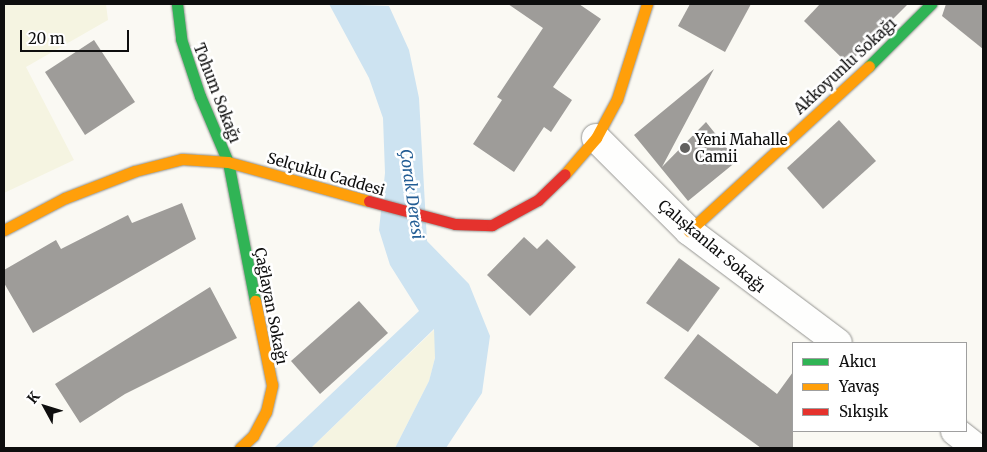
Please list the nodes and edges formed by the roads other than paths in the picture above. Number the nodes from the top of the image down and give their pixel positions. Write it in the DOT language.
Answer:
graph roads {
  1 [pos="177,4"];
  2 [pos="647,4"];
  3 [pos="931,4"];
  4 [pos="596,138"];
  5 [pos="228,162"];
  6 [pos="4,230"];
  7 [pos="689,231"];
  8 [pos="837,342"];
  9 [pos="956,432"];
  10 [pos="240,448"];
  11 [pos="977,448"];
  1 -- 5 [label="street, Tohum Sokağı"];
  2 -- 4 [label="street, Selçuklu Caddesi"];
  3 -- 7 [label="street, Akkoyunlu Sokağı"];
  4 -- 5 [label="street, Selçuklu Caddesi"];
  4 -- 7 [label="street, Çalışkanlar Sokağı"];
  5 -- 6 [label="street, Selçuklu Caddesi"];
  5 -- 10 [label="street, Çağlayan Sokağı"];
  7 -- 8 [label="street, Çalışkanlar Sokağı"];
  9 -- 11 [label="street"];
}
